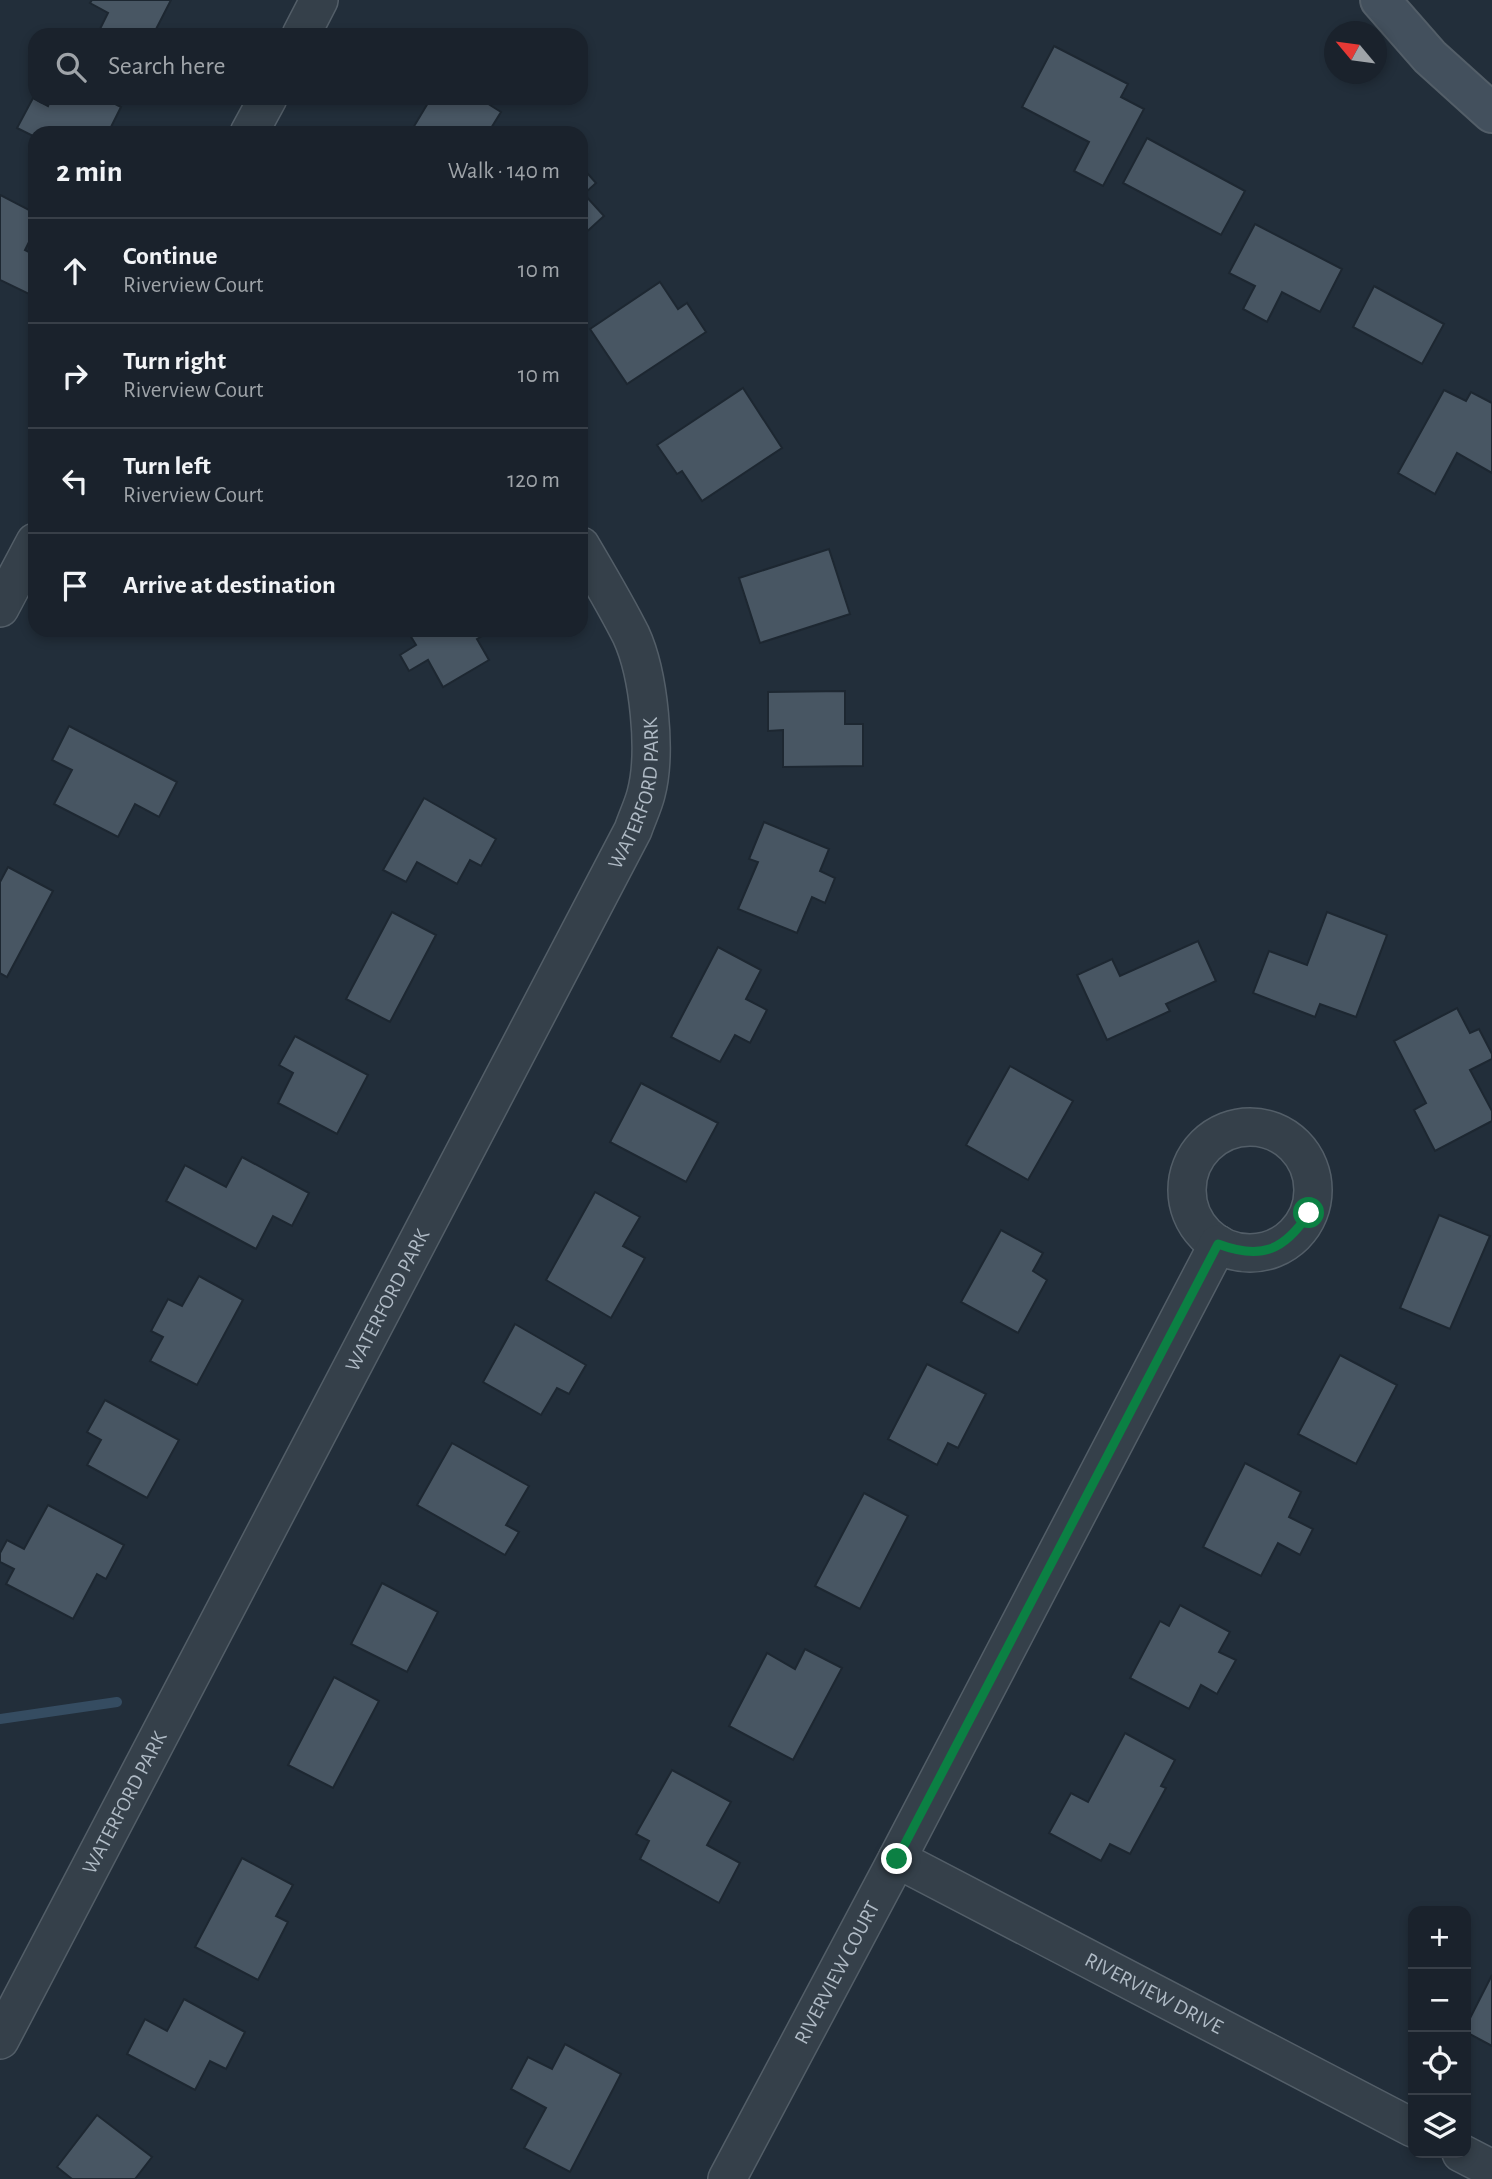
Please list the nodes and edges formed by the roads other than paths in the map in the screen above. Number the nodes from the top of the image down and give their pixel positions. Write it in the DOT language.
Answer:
graph roads {
  1 [pos="319,0"];
  2 [pos="1380,0"];
  3 [pos="305,28"];
  4 [pos="264,105"];
  5 [pos="1492,113"];
  6 [pos="253,126"];
  7 [pos="28,555"];
  8 [pos="588,559"];
  9 [pos="0,608"];
  10 [pos="1218,1244"];
  11 [pos="897,1859"];
  12 [pos="0,2040"];
  13 [pos="1408,2125"];
  14 [pos="1471,2158"];
  15 [pos="1492,2169"];
  16 [pos="727,2179"];
  1 -- 3 [label="street"];
  2 -- 5 [label="main road"];
  4 -- 6 [label="street"];
  7 -- 9 [label="street"];
  8 -- 12 [label="street, WATERFORD PARK"];
  10 -- 11 [label="street, RIVERVIEW COURT"];
  11 -- 13 [label="street, RIVERVIEW DRIVE"];
  11 -- 16 [label="street, RIVERVIEW COURT"];
  14 -- 15 [label="street"];
}
